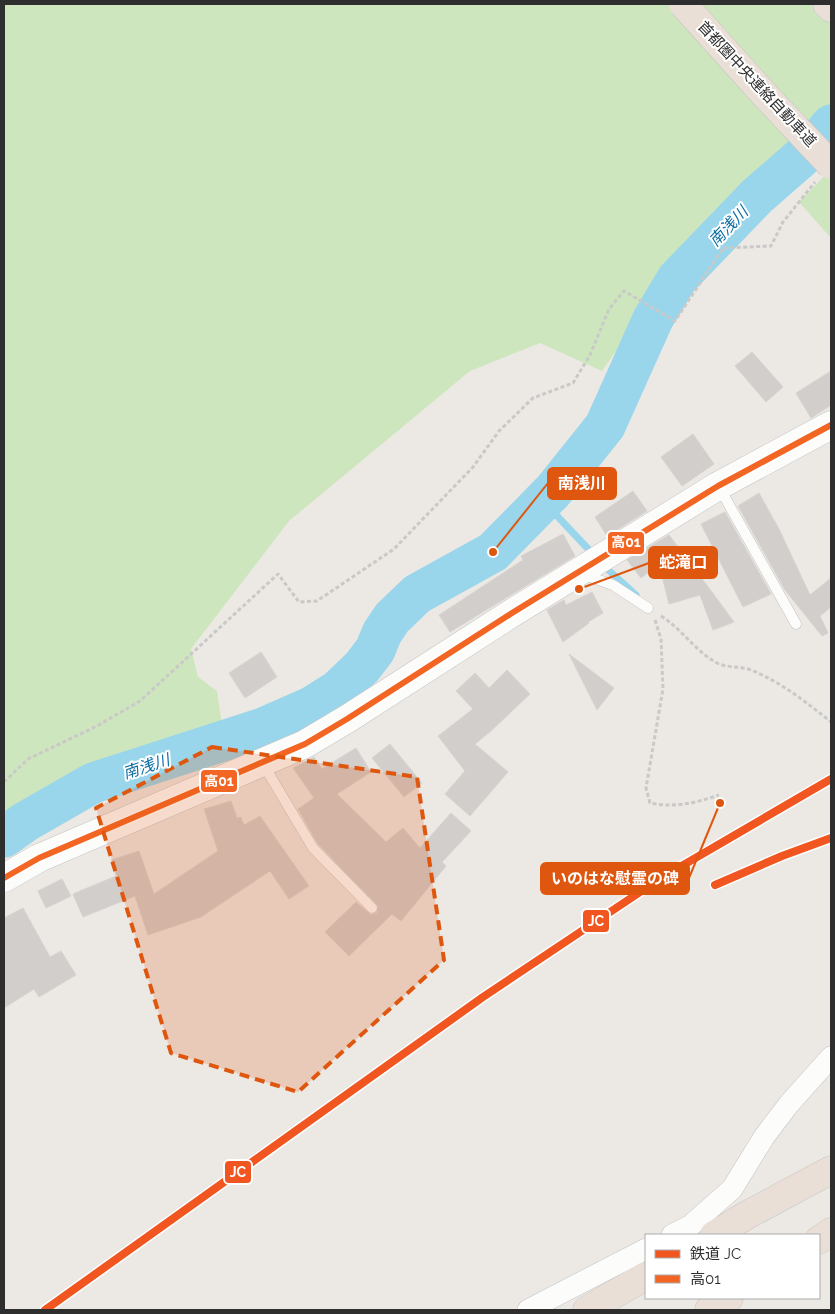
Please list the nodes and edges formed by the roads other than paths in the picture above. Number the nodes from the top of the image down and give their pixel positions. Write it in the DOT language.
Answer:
graph roads {
  1 [pos="683,4"];
  2 [pos="827,4"];
  3 [pos="831,8"];
  4 [pos="831,165"];
  5 [pos="831,425"];
  6 [pos="718,486"];
  7 [pos="579,573"];
  8 [pos="648,608"];
  9 [pos="796,624"];
  10 [pos="262,762"];
  11 [pos="4,878"];
  12 [pos="372,908"];
  13 [pos="831,1057"];
  14 [pos="831,1152"];
  15 [pos="831,1170"];
  16 [pos="747,1215"];
  17 [pos="831,1232"];
  18 [pos="674,1234"];
  19 [pos="716,1234"];
  20 [pos="820,1239"];
  21 [pos="645,1250"];
  22 [pos="645,1277"];
  23 [pos="727,1299"];
  24 [pos="528,1310"];
  25 [pos="587,1310"];
  26 [pos="709,1310"];
  1 -- 4 [label="highway, 首都圏中央連絡自動車道, bridge"];
  2 -- 3 [label="highway"];
  5 -- 6 [label="main road"];
  6 -- 7 [label="main road"];
  6 -- 9 [label="lane"];
  7 -- 8 [label="lane"];
  7 -- 10 [label="main road"];
  10 -- 11 [label="main road"];
  10 -- 12 [label="lane"];
  13 -- 18 [label="street"];
  14 -- 16 [label="highway"];
  15 -- 16 [label="highway"];
  16 -- 19 [label="highway"];
  17 -- 20 [label="highway"];
  21 -- 24 [label="street"];
  22 -- 25 [label="highway"];
  23 -- 26 [label="highway"];
}
